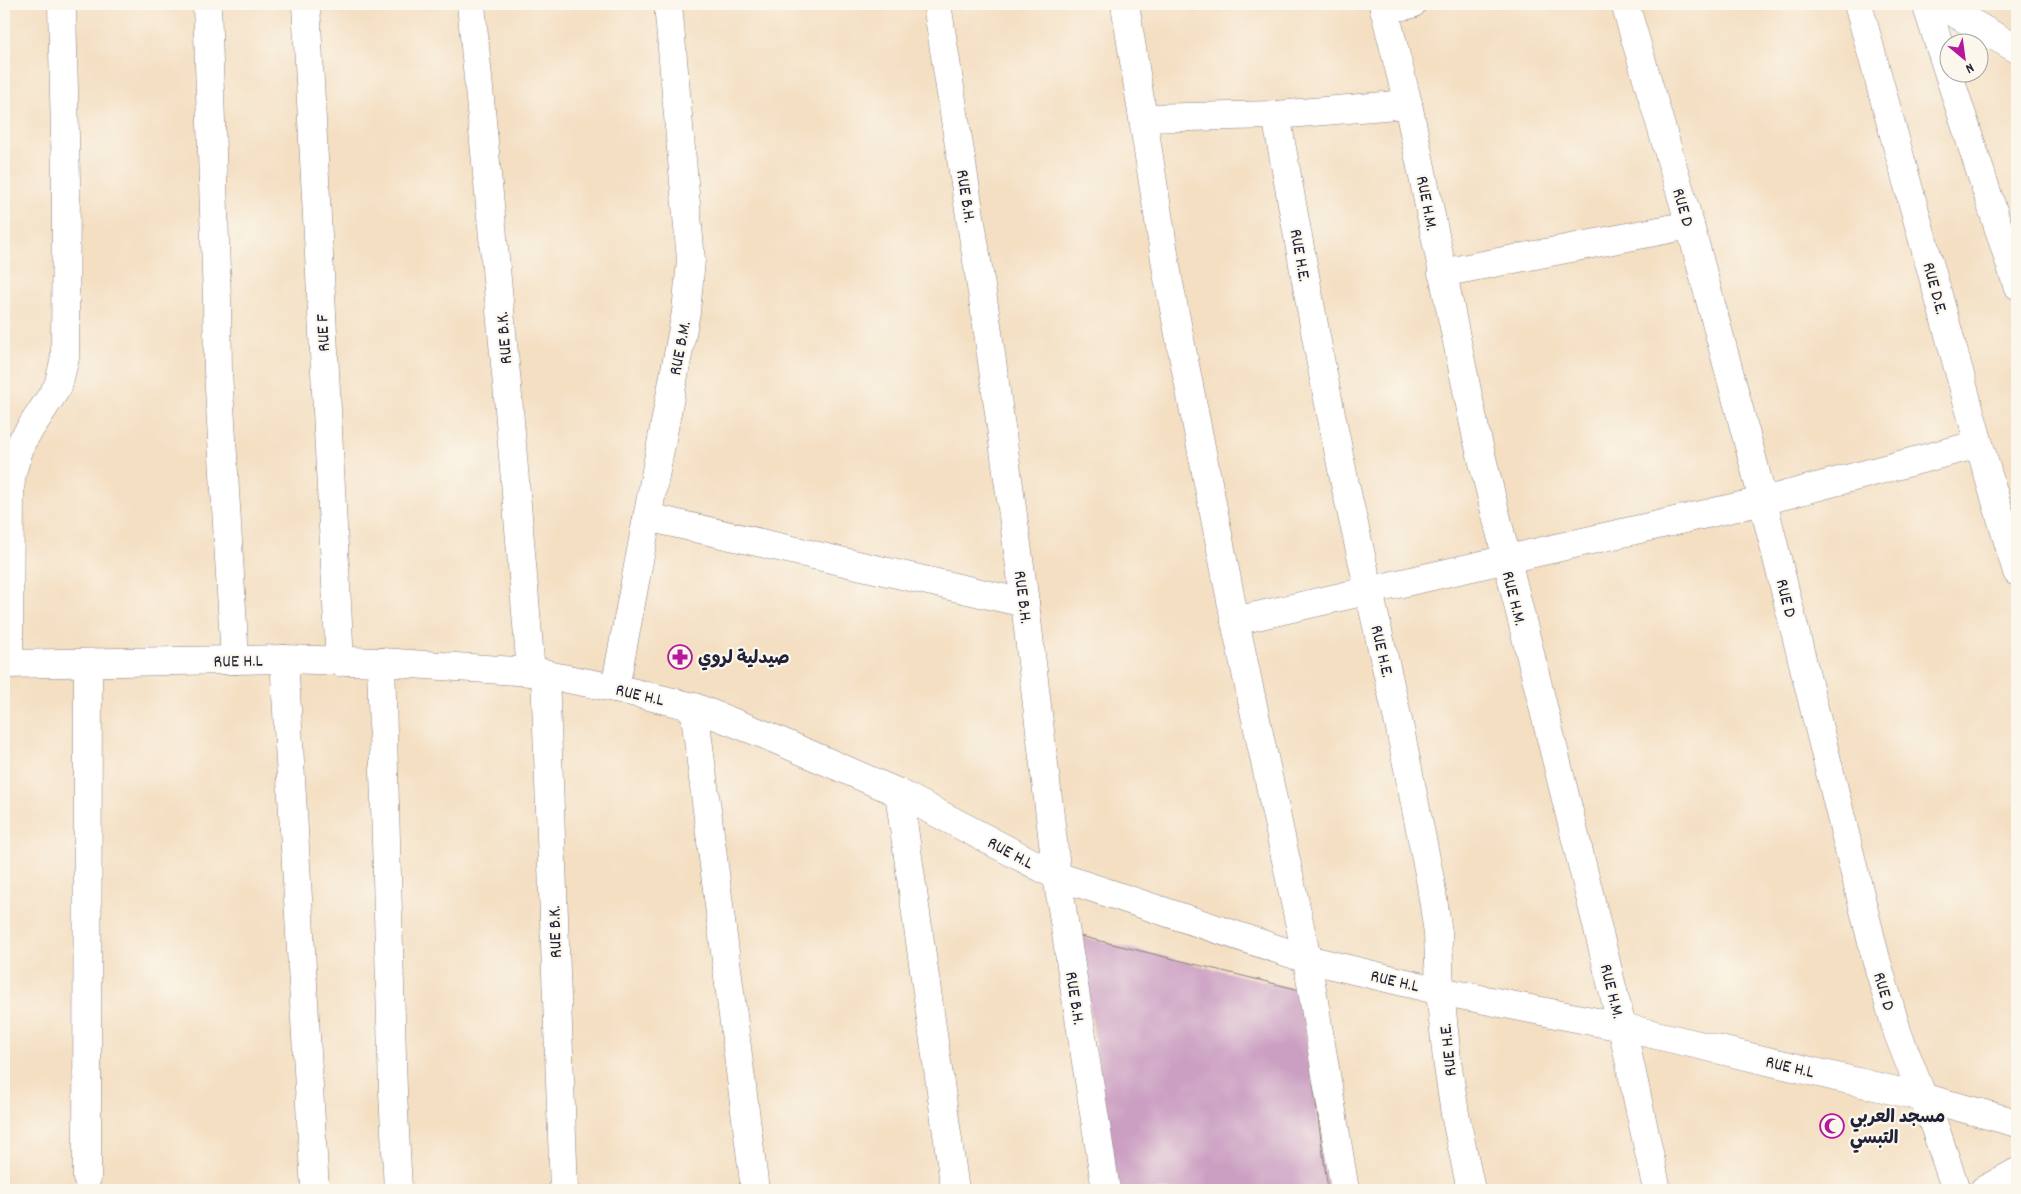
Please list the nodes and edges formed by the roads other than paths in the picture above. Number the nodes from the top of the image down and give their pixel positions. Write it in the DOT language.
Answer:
graph roads {
  1 [pos="62,4"];
  2 [pos="207,4"];
  3 [pos="306,4"];
  4 [pos="472,4"];
  5 [pos="668,4"];
  6 [pos="937,4"];
  7 [pos="1125,4"];
  8 [pos="1412,4"];
  9 [pos="1625,4"];
  10 [pos="1858,4"];
  11 [pos="1926,4"];
  12 [pos="1939,4"];
  13 [pos="1384,7"];
  14 [pos="2017,49"];
  15 [pos="1408,104"];
  16 [pos="1276,115"];
  17 [pos="1144,118"];
  18 [pos="1690,225"];
  19 [pos="1442,273"];
  20 [pos="2017,285"];
  21 [pos="1979,444"];
  22 [pos="1763,501"];
  23 [pos="647,517"];
  24 [pos="1505,558"];
  25 [pos="2017,572"];
  26 [pos="1370,591"];
  27 [pos="1025,603"];
  28 [pos="1235,620"];
  29 [pos="284,659"];
  30 [pos="235,660"];
  31 [pos="340,662"];
  32 [pos="381,662"];
  33 [pos="88,663"];
  34 [pos="6,664"];
  35 [pos="538,672"];
  36 [pos="615,688"];
  37 [pos="694,707"];
  38 [pos="899,793"];
  39 [pos="1057,876"];
  40 [pos="1307,960"];
  41 [pos="1440,991"];
  42 [pos="1622,1026"];
  43 [pos="1922,1097"];
  44 [pos="2017,1123"];
  45 [pos="2017,1172"];
  46 [pos="86,1178"];
  47 [pos="315,1190"];
  48 [pos="398,1190"];
  49 [pos="564,1190"];
  50 [pos="755,1190"];
  51 [pos="955,1190"];
  52 [pos="1106,1190"];
  53 [pos="1345,1190"];
  54 [pos="1471,1190"];
  55 [pos="1658,1190"];
  56 [pos="1956,1190"];
  57 [pos="1984,1190"];
  1 -- 34 [label="street"];
  2 -- 30 [label="street"];
  3 -- 31 [label="street, RUE F"];
  4 -- 35 [label="street, RUE B.K."];
  5 -- 23 [label="street, RUE B.M."];
  6 -- 27 [label="street, RUE B.H."];
  7 -- 17 [label="street"];
  8 -- 13 [label="street"];
  9 -- 18 [label="street, RUE D"];
  10 -- 21 [label="street, RUE D.E."];
  11 -- 20 [label="street"];
  12 -- 14 [label="street"];
  13 -- 15 [label="street, RUE H.M."];
  15 -- 16 [label="street"];
  15 -- 19 [label="street, RUE H.M."];
  16 -- 17 [label="street"];
  16 -- 26 [label="street, RUE H.E."];
  17 -- 28 [label="street"];
  18 -- 19 [label="street"];
  18 -- 22 [label="street, RUE D"];
  19 -- 24 [label="street, RUE H.M."];
  21 -- 22 [label="street"];
  21 -- 25 [label="street, RUE D.E."];
  22 -- 24 [label="street"];
  22 -- 43 [label="street, RUE D"];
  23 -- 27 [label="street"];
  23 -- 36 [label="street, RUE B.M."];
  24 -- 26 [label="street"];
  24 -- 42 [label="street, RUE H.M."];
  26 -- 28 [label="street"];
  26 -- 41 [label="street, RUE H.E."];
  27 -- 39 [label="street, RUE B.H."];
  28 -- 40 [label="street"];
  29 -- 30 [label="street, RUE H.L"];
  29 -- 31 [label="street, RUE H.L"];
  29 -- 47 [label="street"];
  30 -- 33 [label="street, RUE H.L"];
  31 -- 32 [label="street, RUE H.L"];
  32 -- 35 [label="street, RUE H.L"];
  32 -- 48 [label="street"];
  33 -- 34 [label="street, RUE H.L"];
  33 -- 46 [label="street"];
  35 -- 36 [label="street, RUE H.L"];
  35 -- 49 [label="street, RUE B.K."];
  36 -- 37 [label="street, RUE H.L"];
  37 -- 38 [label="street, RUE H.L"];
  37 -- 50 [label="street"];
  38 -- 39 [label="street, RUE H.L"];
  38 -- 51 [label="street"];
  39 -- 40 [label="street, RUE H.L"];
  39 -- 52 [label="street, RUE B.H."];
  40 -- 41 [label="street, RUE H.L"];
  40 -- 53 [label="street"];
  41 -- 42 [label="street, RUE H.L"];
  41 -- 54 [label="street, RUE H.E."];
  42 -- 43 [label="street, RUE H.L"];
  42 -- 55 [label="street, RUE H.M."];
  43 -- 44 [label="street, RUE H.L"];
  43 -- 56 [label="street, RUE D"];
  45 -- 57 [label="street"];
}
